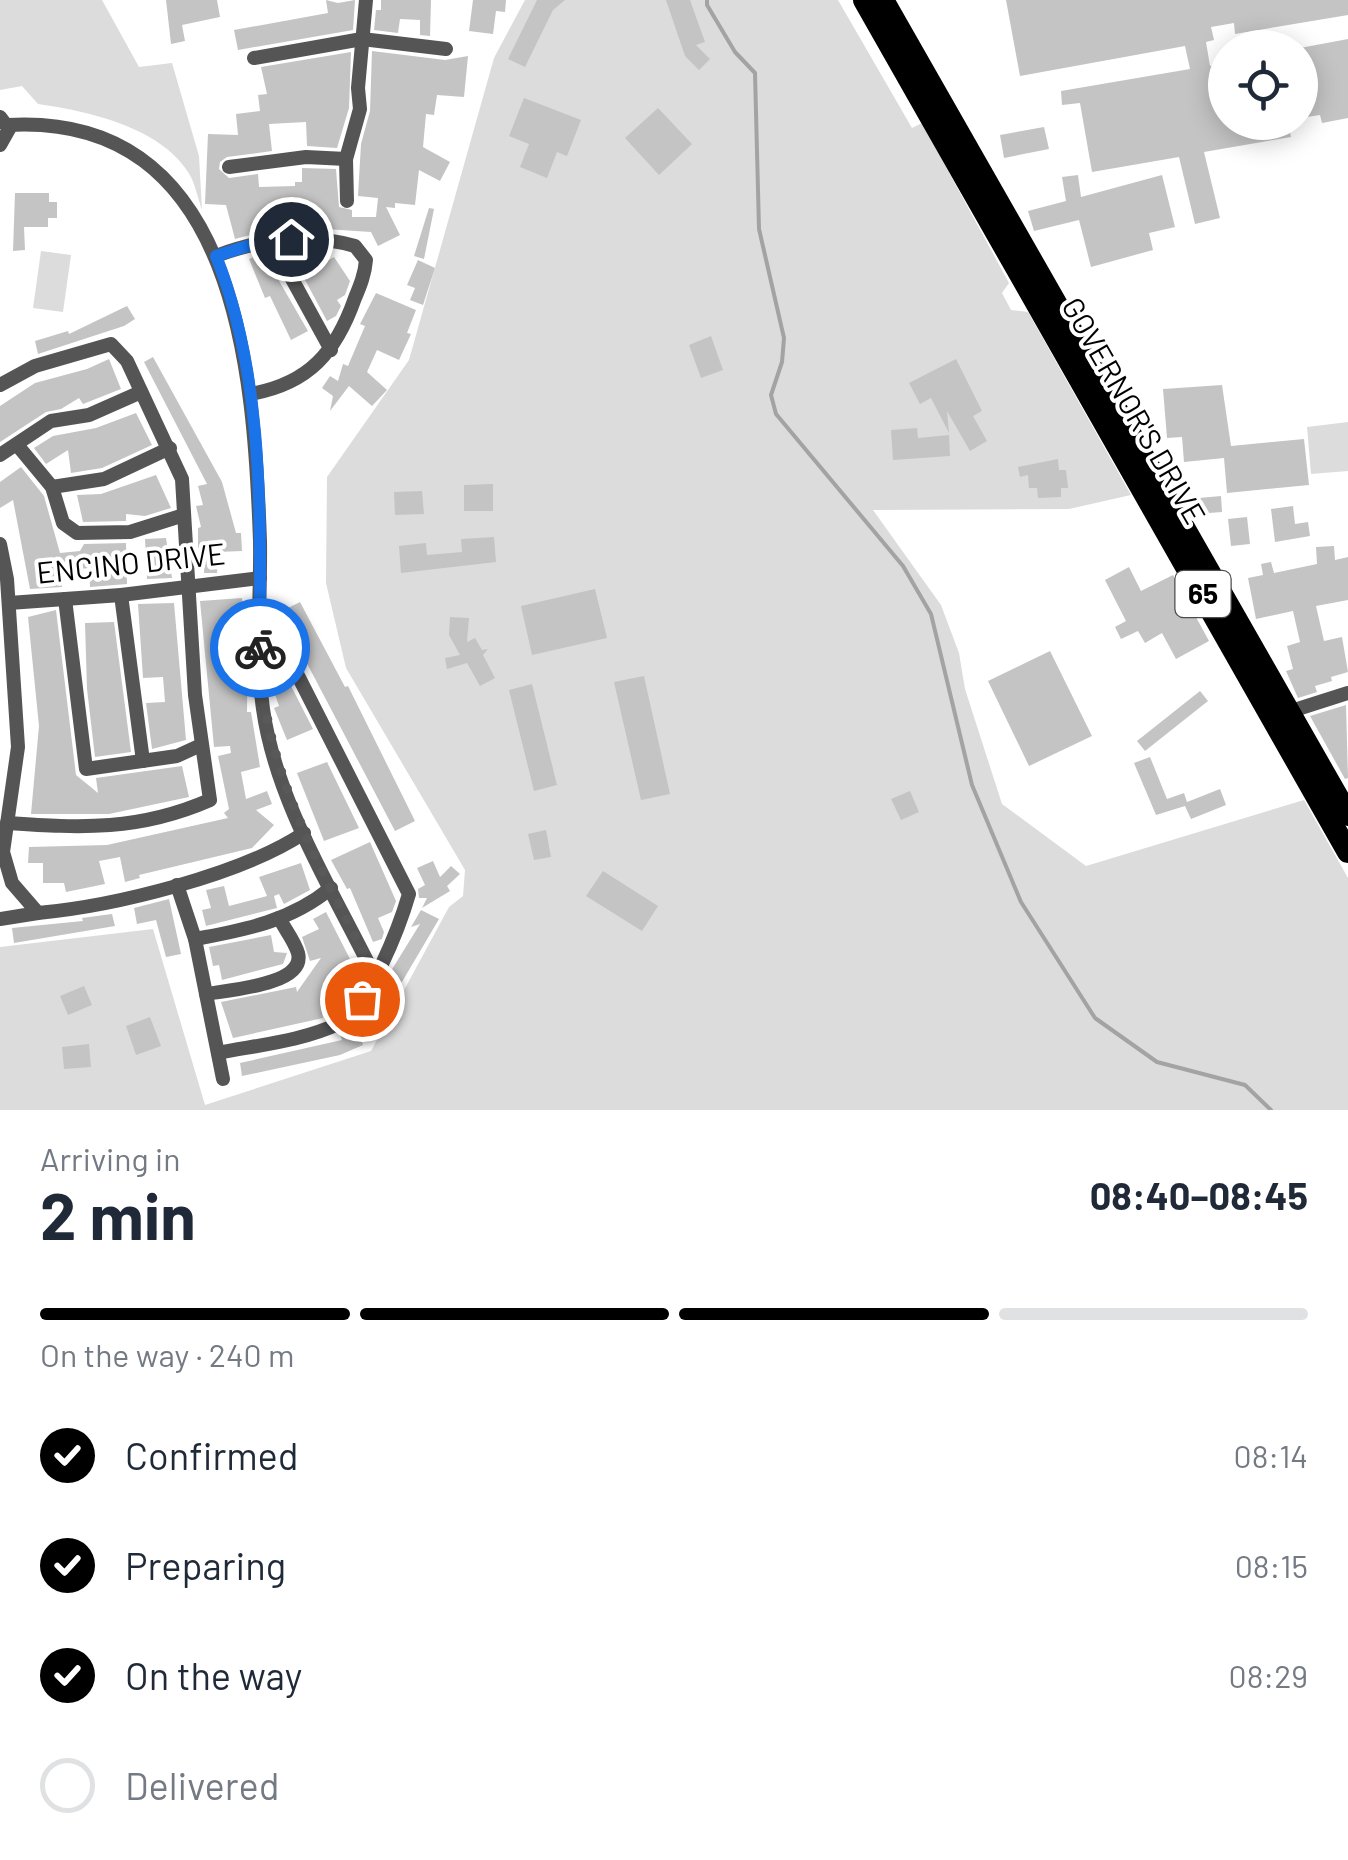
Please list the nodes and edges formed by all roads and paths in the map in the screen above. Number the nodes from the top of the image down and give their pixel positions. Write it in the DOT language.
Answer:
graph roads {
  1 [pos="366,0"];
  2 [pos="864,0"];
  3 [pos="883,0"];
  4 [pos="362,39"];
  5 [pos="446,48"];
  6 [pos="254,58"];
  7 [pos="4,121"];
  8 [pos="0,145"];
  9 [pos="346,159"];
  10 [pos="229,167"];
  11 [pos="347,201"];
  12 [pos="270,239"];
  13 [pos="216,256"];
  14 [pos="331,350"];
  15 [pos="0,384"];
  16 [pos="141,392"];
  17 [pos="250,394"];
  18 [pos="18,446"];
  19 [pos="170,448"];
  20 [pos="0,456"];
  21 [pos="52,487"];
  22 [pos="184,515"];
  23 [pos="0,544"];
  24 [pos="260,578"];
  25 [pos="186,588"];
  26 [pos="121,596"];
  27 [pos="66,599"];
  28 [pos="9,603"];
  29 [pos="260,658"];
  30 [pos="1348,694"];
  31 [pos="1281,715"];
  32 [pos="201,745"];
  33 [pos="143,760"];
  34 [pos="1348,815"];
  35 [pos="7,823"];
  36 [pos="304,833"];
  37 [pos="1348,852"];
  38 [pos="178,885"];
  39 [pos="332,888"];
  40 [pos="38,912"];
  41 [pos="280,918"];
  42 [pos="0,919"];
  43 [pos="195,939"];
  44 [pos="374,974"];
  45 [pos="206,994"];
  46 [pos="218,1053"];
  47 [pos="223,1079"];
  1 -- 4 [label="street"];
  2 -- 31 [label="highway, GOVERNOR'S DRIVE / 65"];
  3 -- 31 [label="highway, GOVERNOR'S DRIVE / 65"];
  4 -- 5 [label="street"];
  4 -- 6 [label="street"];
  4 -- 9 [label="street"];
  7 -- 8 [label="street"];
  7 -- 13 [label="street"];
  9 -- 10 [label="street"];
  9 -- 11 [label="street"];
  12 -- 13 [label="street"];
  12 -- 14 [label="street"];
  12 -- 14 [label="street"];
  13 -- 17 [label="street"];
  14 -- 17 [label="street"];
  15 -- 16 [label="street"];
  16 -- 18 [label="street"];
  16 -- 19 [label="street"];
  17 -- 24 [label="street"];
  18 -- 20 [label="street"];
  18 -- 21 [label="street"];
  19 -- 21 [label="street"];
  19 -- 22 [label="street"];
  21 -- 22 [label="street"];
  22 -- 25 [label="street"];
  23 -- 28 [label="street"];
  24 -- 25 [label="street, ENCINO DRIVE"];
  24 -- 29 [label="street"];
  25 -- 26 [label="street, ENCINO DRIVE"];
  25 -- 32 [label="street"];
  26 -- 27 [label="street, ENCINO DRIVE"];
  26 -- 33 [label="street"];
  27 -- 28 [label="street, ENCINO DRIVE"];
  27 -- 33 [label="street"];
  28 -- 35 [label="street"];
  29 -- 36 [label="street"];
  29 -- 44 [label="street"];
  30 -- 31 [label="street"];
  31 -- 34 [label="highway, GOVERNOR'S DRIVE / 65"];
  31 -- 37 [label="highway, GOVERNOR'S DRIVE / 65"];
  32 -- 33 [label="street"];
  32 -- 35 [label="street"];
  35 -- 40 [label="street"];
  36 -- 38 [label="street"];
  36 -- 39 [label="street"];
  38 -- 40 [label="street"];
  38 -- 43 [label="street"];
  39 -- 41 [label="street"];
  39 -- 44 [label="street"];
  40 -- 42 [label="street"];
  41 -- 43 [label="street"];
  41 -- 45 [label="street"];
  43 -- 45 [label="street"];
  44 -- 46 [label="street"];
  45 -- 46 [label="street"];
  46 -- 47 [label="street"];
}
